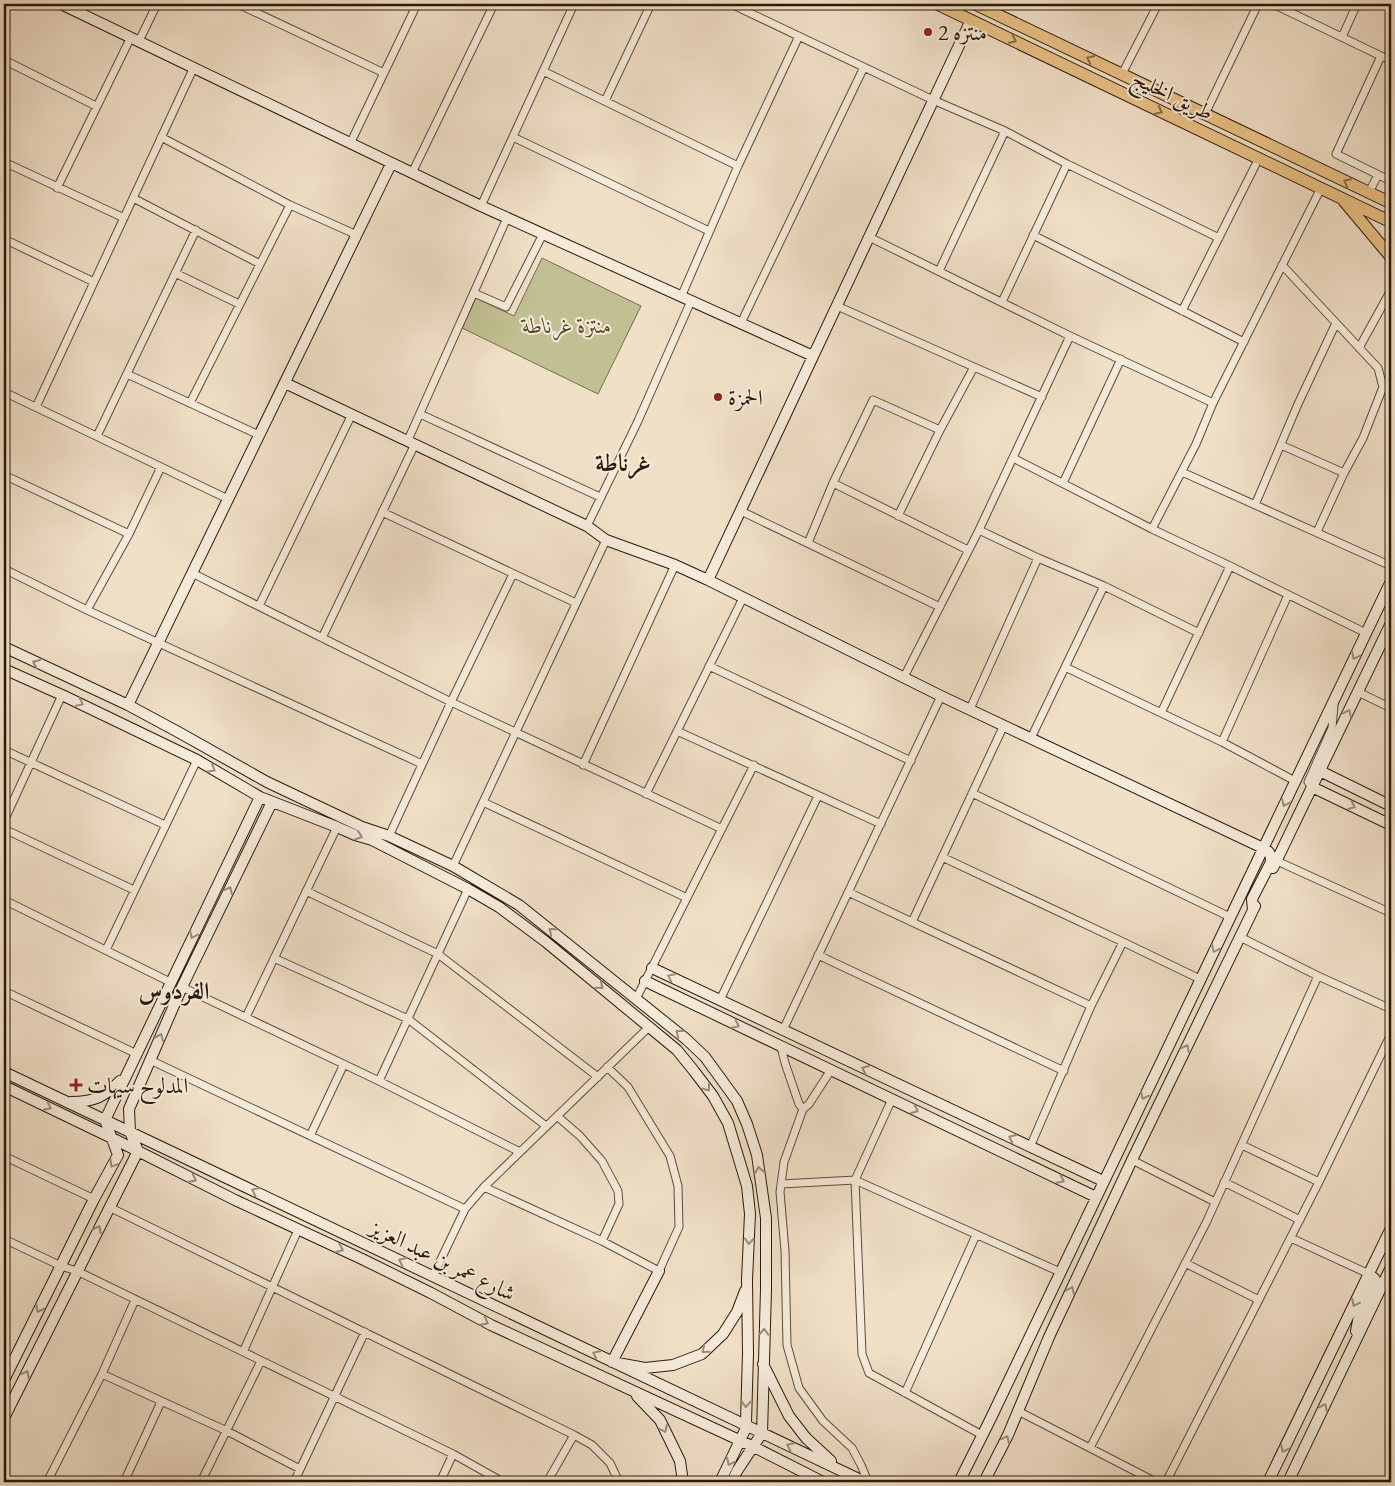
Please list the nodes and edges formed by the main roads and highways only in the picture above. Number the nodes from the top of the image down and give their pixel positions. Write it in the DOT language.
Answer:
graph roads {
  1 [pos="938,4"];
  2 [pos="975,4"];
  3 [pos="1342,198"];
  4 [pos="1391,203"];
  5 [pos="1391,222"];
  6 [pos="1391,257"];
  1 -- 3 [label="main road, طريق الخليج, one-way"];
  4 -- 2 [label="main road, طريق الخليج, one-way"];
  3 -- 5 [label="main road, طريق الخليج"];
  3 -- 6 [label="main road"];
}
